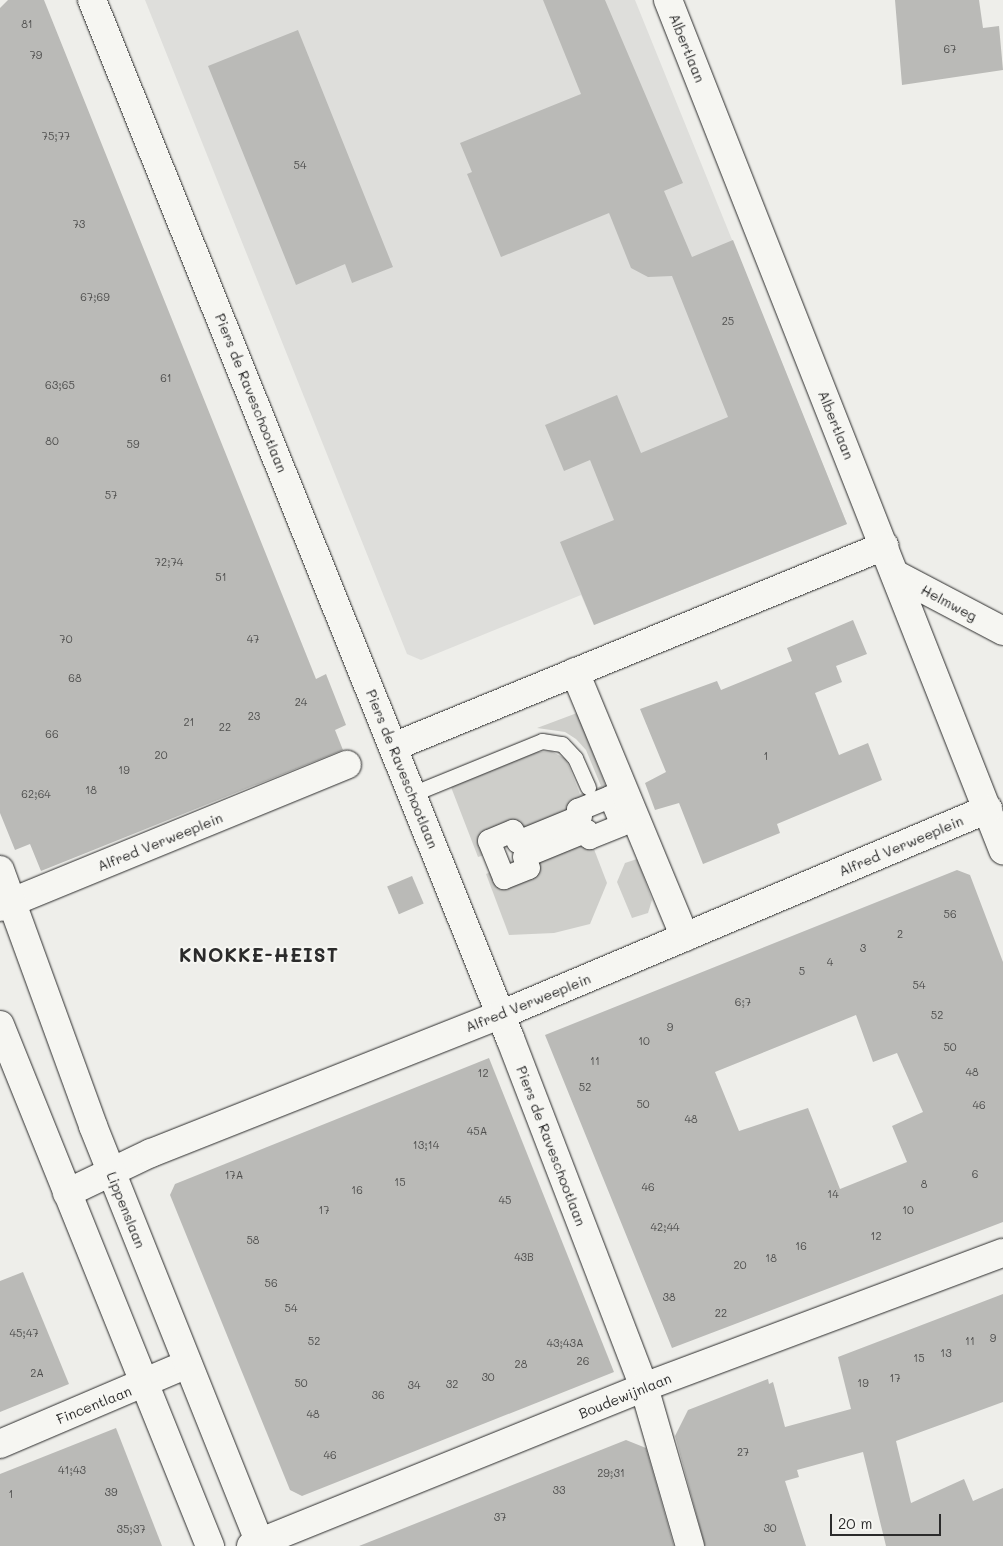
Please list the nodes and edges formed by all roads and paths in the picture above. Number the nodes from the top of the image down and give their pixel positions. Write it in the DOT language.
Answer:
graph roads {
  1 [pos="92,0"];
  2 [pos="668,0"];
  3 [pos="884,546"];
  4 [pos="895,574"];
  5 [pos="1003,631"];
  6 [pos="575,672"];
  7 [pos="393,747"];
  8 [pos="347,765"];
  9 [pos="588,787"];
  10 [pos="412,794"];
  11 [pos="988,809"];
  12 [pos="1003,850"];
  13 [pos="497,860"];
  14 [pos="0,870"];
  15 [pos="6,904"];
  16 [pos="685,937"];
  17 [pos="500,1015"];
  18 [pos="0,1025"];
  19 [pos="112,1172"];
  20 [pos="66,1193"];
  21 [pos="1003,1253"];
  22 [pos="188,1364"];
  23 [pos="144,1385"];
  24 [pos="644,1387"];
  25 [pos="0,1444"];
  26 [pos="257,1545"];
  27 [pos="210,1546"];
  28 [pos="690,1546"];
  1 -- 7 [label="street, Piers de Raveschootlaan"];
  2 -- 3 [label="street, Albertlaan"];
  3 -- 4 [label="street, Albertlaan"];
  3 -- 6 [label="street"];
  4 -- 5 [label="street, Helmweg"];
  4 -- 11 [label="street, Albertlaan"];
  6 -- 7 [label="street"];
  6 -- 16 [label="street"];
  7 -- 10 [label="street, Piers de Raveschootlaan"];
  8 -- 15 [label="street, Alfred Verweeplein"];
  9 -- 10 [label="lane"];
  10 -- 17 [label="street, Piers de Raveschootlaan"];
  11 -- 12 [label="street, Albertlaan"];
  11 -- 16 [label="street, Alfred Verweeplein"];
  13 -- 13 [label="street"];
  14 -- 15 [label="street, Lippenslaan"];
  15 -- 19 [label="street, Lippenslaan"];
  16 -- 17 [label="street, Alfred Verweeplein"];
  17 -- 19 [label="street, Alfred Verweeplein"];
  17 -- 24 [label="street, Piers de Raveschootlaan"];
  18 -- 20 [label="street"];
  19 -- 20 [label="street, Alfred Verweeplein"];
  19 -- 22 [label="street, Lippenslaan"];
  20 -- 23 [label="street"];
  21 -- 24 [label="street, Boudewijnlaan"];
  22 -- 23 [label="street, Fincentlaan"];
  22 -- 26 [label="street, Lippenslaan"];
  23 -- 25 [label="street, Fincentlaan"];
  23 -- 27 [label="street"];
  24 -- 26 [label="street, Boudewijnlaan"];
  24 -- 28 [label="street, Piers de Raveschootlaan"];
}
